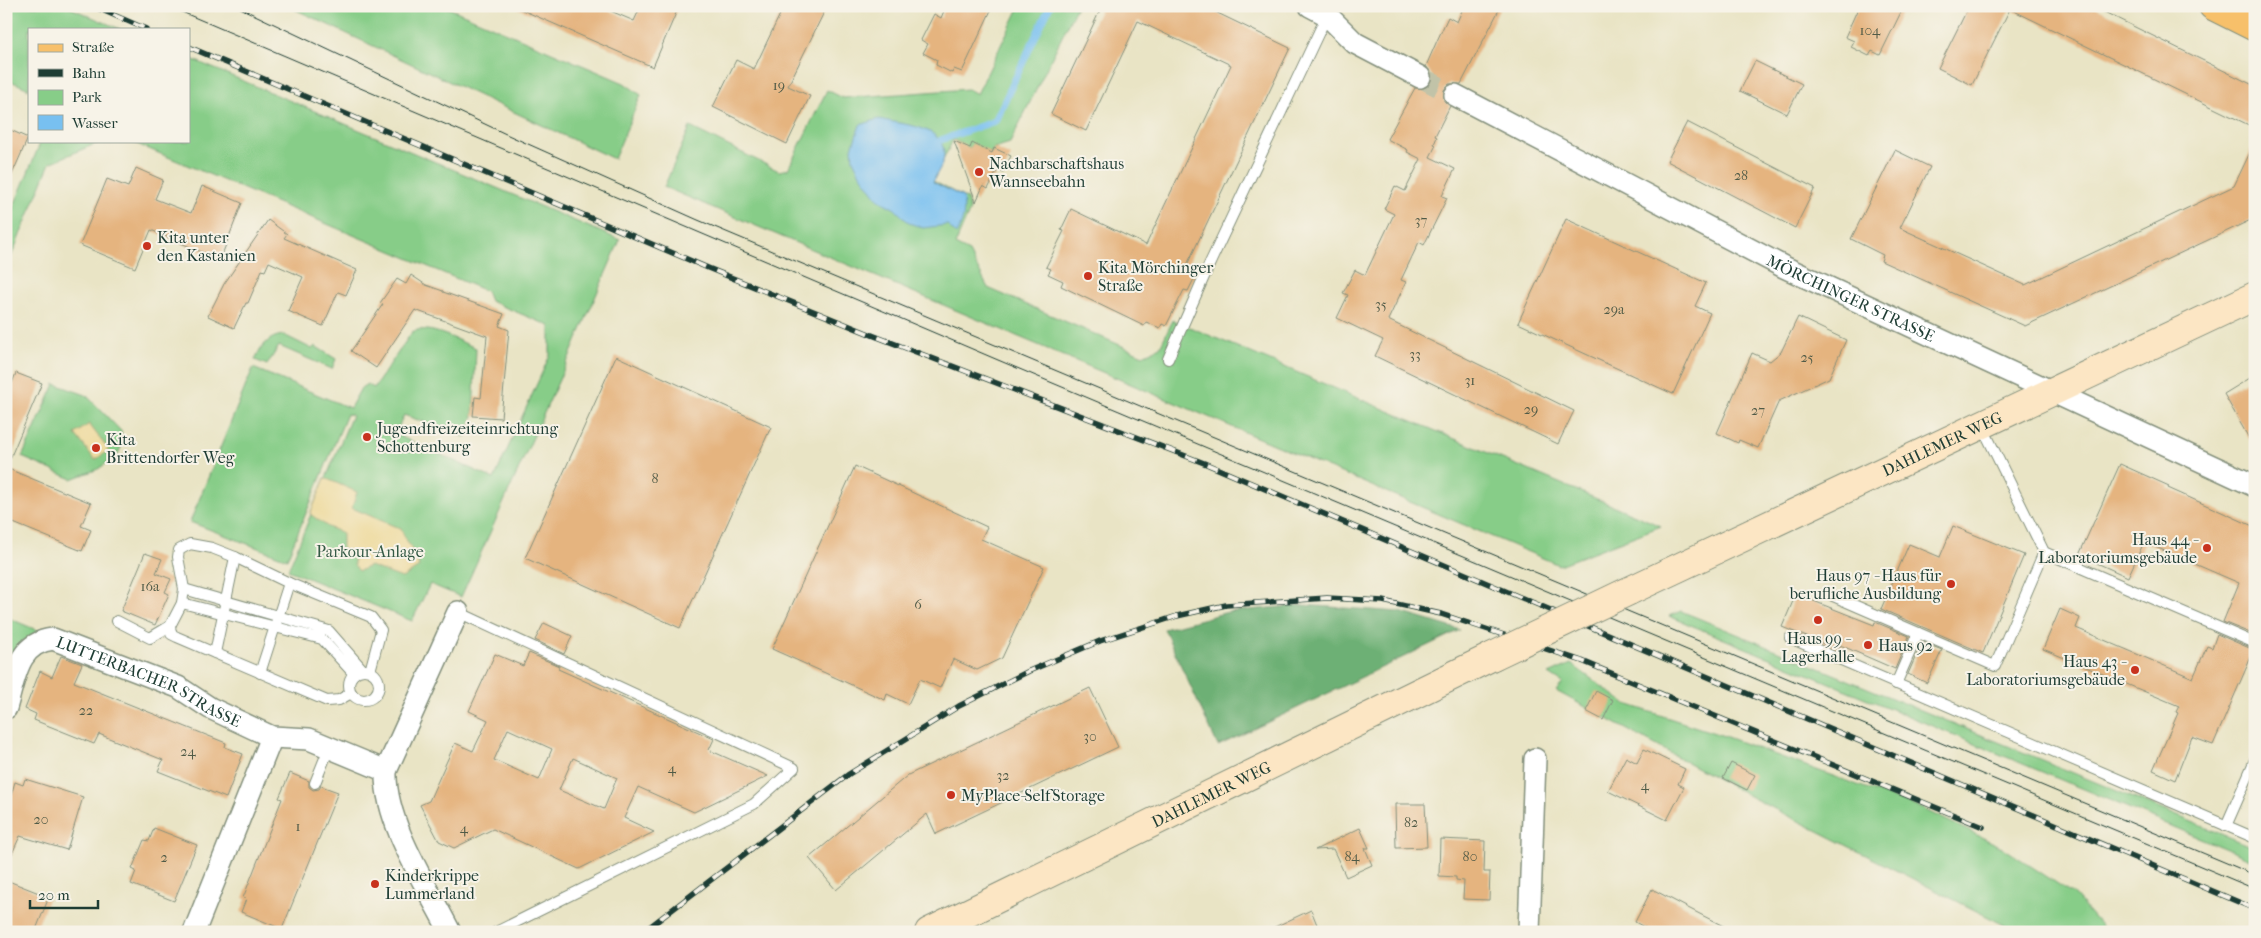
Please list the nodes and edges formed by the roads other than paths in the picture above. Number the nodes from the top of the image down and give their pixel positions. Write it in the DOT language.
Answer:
graph roads {
  1 [pos="2218,7"];
  2 [pos="1318,11"];
  3 [pos="2255,27"];
  4 [pos="1420,77"];
  5 [pos="1455,95"];
  6 [pos="2255,296"];
  7 [pos="1168,359"];
  8 [pos="2053,392"];
  9 [pos="1982,425"];
  10 [pos="2255,486"];
  11 [pos="2044,552"];
  12 [pos="235,557"];
  13 [pos="289,583"];
  14 [pos="184,590"];
  15 [pos="1832,596"];
  16 [pos="182,603"];
  17 [pos="225,608"];
  18 [pos="458,612"];
  19 [pos="116,620"];
  20 [pos="277,621"];
  21 [pos="170,626"];
  22 [pos="1918,633"];
  23 [pos="1790,638"];
  24 [pos="2255,642"];
  25 [pos="215,653"];
  26 [pos="362,672"];
  27 [pos="260,673"];
  28 [pos="1896,684"];
  29 [pos="351,693"];
  30 [pos="6,708"];
  31 [pos="272,737"];
  32 [pos="329,748"];
  33 [pos="1535,759"];
  34 [pos="2255,760"];
  35 [pos="386,771"];
  36 [pos="315,783"];
  37 [pos="2226,826"];
  38 [pos="2255,838"];
  39 [pos="194,932"];
  40 [pos="450,932"];
  41 [pos="496,932"];
  42 [pos="929,932"];
  43 [pos="1529,932"];
  1 -- 3 [label="main road"];
  2 -- 4 [label="street"];
  2 -- 7 [label="lane"];
  5 -- 8 [label="street, MÖRCHINGER STRASSE"];
  6 -- 8 [label="main road, DAHLEMER WEG"];
  8 -- 9 [label="main road, DAHLEMER WEG"];
  8 -- 10 [label="street, MÖRCHINGER STRASSE"];
  9 -- 11 [label="lane"];
  9 -- 42 [label="main road, DAHLEMER WEG, bridge"];
  11 -- 22 [label="lane"];
  11 -- 24 [label="lane"];
  12 -- 13 [label="lane"];
  12 -- 14 [label="lane"];
  12 -- 17 [label="lane"];
  13 -- 20 [label="lane"];
  13 -- 26 [label="lane"];
  14 -- 16 [label="lane"];
  14 -- 17 [label="lane"];
  15 -- 22 [label="lane"];
  16 -- 17 [label="lane"];
  16 -- 21 [label="lane"];
  17 -- 20 [label="lane"];
  17 -- 25 [label="lane"];
  18 -- 35 [label="street"];
  18 -- 41 [label="lane"];
  19 -- 21 [label="lane"];
  20 -- 26 [label="lane"];
  20 -- 27 [label="lane"];
  21 -- 25 [label="lane"];
  22 -- 28 [label="lane"];
  23 -- 28 [label="lane"];
  25 -- 27 [label="lane"];
  26 -- 29 [label="lane"];
  26 -- 29 [label="lane"];
  27 -- 29 [label="lane"];
  28 -- 37 [label="lane"];
  30 -- 31 [label="street, LUTTERBACHER STRASSE"];
  31 -- 32 [label="street, LUTTERBACHER STRASSE"];
  31 -- 39 [label="street"];
  32 -- 35 [label="street, LUTTERBACHER STRASSE"];
  32 -- 36 [label="lane"];
  33 -- 43 [label="street"];
  34 -- 37 [label="lane"];
  35 -- 40 [label="street"];
  37 -- 38 [label="lane"];
}
